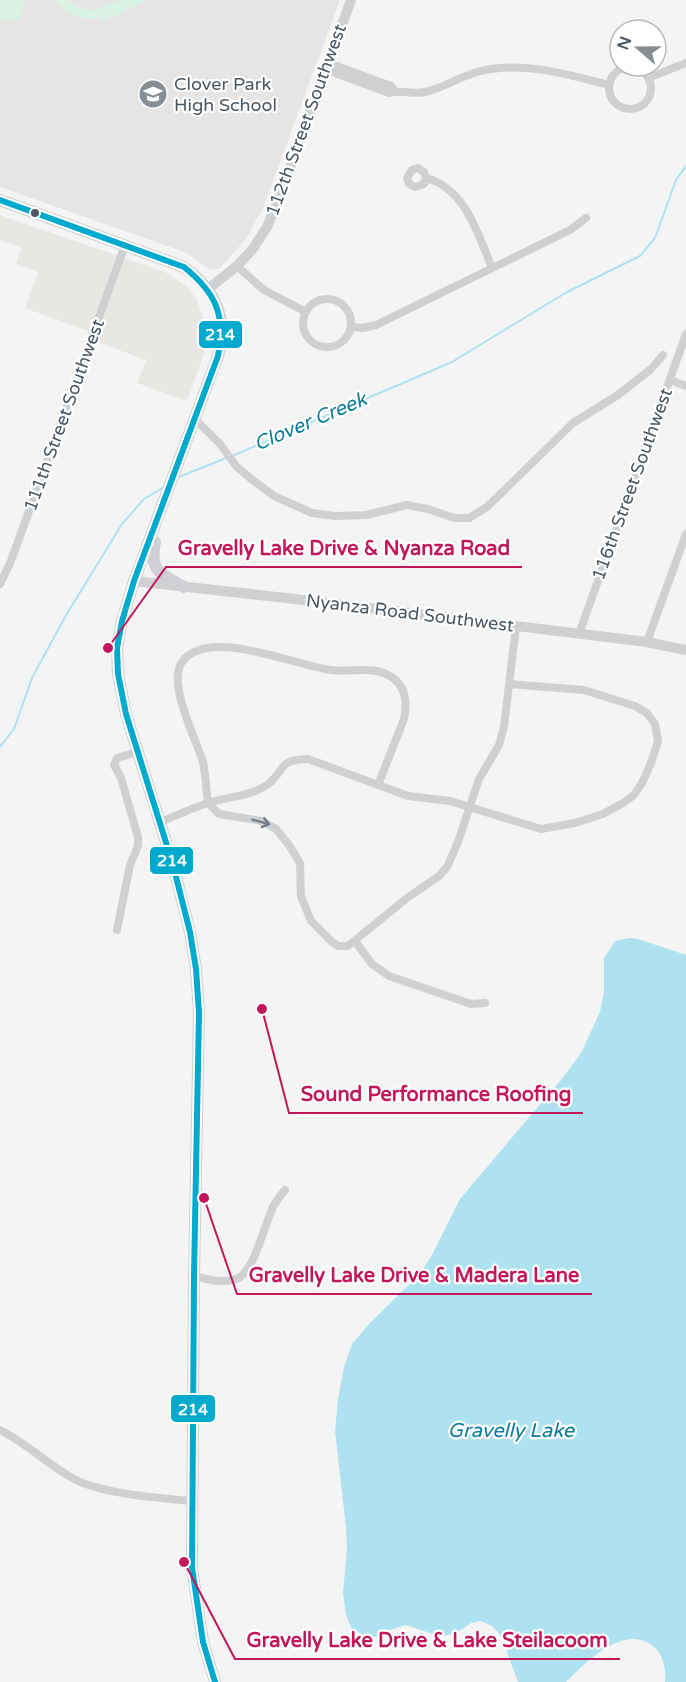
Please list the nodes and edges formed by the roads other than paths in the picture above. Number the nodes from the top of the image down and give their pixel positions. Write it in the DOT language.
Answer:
graph roads {
  1 [pos="351,0"];
  2 [pos="686,63"];
  3 [pos="327,66"];
  4 [pos="668,70"];
  5 [pos="612,78"];
  6 [pos="648,78"];
  7 [pos="609,85"];
  8 [pos="426,178"];
  9 [pos="0,200"];
  10 [pos="586,218"];
  11 [pos="125,245"];
  12 [pos="237,266"];
  13 [pos="492,268"];
  14 [pos="208,289"];
  15 [pos="306,312"];
  16 [pos="351,327"];
  17 [pos="686,334"];
  18 [pos="663,355"];
  19 [pos="670,380"];
  20 [pos="686,387"];
  21 [pos="195,419"];
  22 [pos="161,508"];
  23 [pos="686,534"];
  24 [pos="134,581"];
  25 [pos="0,584"];
  26 [pos="184,587"];
  27 [pos="516,626"];
  28 [pos="579,634"];
  29 [pos="647,642"];
  30 [pos="686,650"];
  31 [pos="509,684"];
  32 [pos="137,752"];
  33 [pos="378,785"];
  34 [pos="208,803"];
  35 [pos="470,806"];
  36 [pos="160,822"];
  37 [pos="117,930"];
  38 [pos="355,941"];
  39 [pos="485,1003"];
  40 [pos="285,1190"];
  41 [pos="194,1276"];
  42 [pos="0,1431"];
  43 [pos="192,1501"];
  44 [pos="215,1682"];
  1 -- 3 [label="street, 112th Street Southwest"];
  2 -- 4 [label="street"];
  3 -- 7 [label="street"];
  3 -- 12 [label="street, 112th Street Southwest"];
  5 -- 7 [label="street"];
  6 -- 7 [label="street"];
  8 -- 13 [label="street"];
  9 -- 11 [label="main road"];
  10 -- 13 [label="street"];
  11 -- 14 [label="main road"];
  11 -- 25 [label="street, 111th Street Southwest"];
  12 -- 14 [label="street, 112th Street Southwest"];
  12 -- 15 [label="street"];
  13 -- 16 [label="street"];
  14 -- 21 [label="main road"];
  15 -- 16 [label="street"];
  15 -- 16 [label="street"];
  17 -- 19 [label="street, 116th Street Southwest"];
  18 -- 21 [label="street"];
  19 -- 20 [label="street"];
  19 -- 28 [label="street, 116th Street Southwest"];
  21 -- 22 [label="main road"];
  22 -- 24 [label="main road"];
  22 -- 26 [label="main road"];
  23 -- 29 [label="street"];
  24 -- 26 [label="street, Nyanza Road Southwest"];
  24 -- 32 [label="main road"];
  26 -- 27 [label="street, Nyanza Road Southwest"];
  27 -- 28 [label="street, Nyanza Road Southwest"];
  27 -- 31 [label="street"];
  28 -- 29 [label="street, Nyanza Road Southwest"];
  29 -- 30 [label="street, Nyanza Road Southwest"];
  31 -- 35 [label="street"];
  31 -- 35 [label="street"];
  32 -- 36 [label="main road"];
  32 -- 37 [label="street"];
  33 -- 34 [label="street"];
  33 -- 34 [label="street"];
  33 -- 35 [label="street"];
  34 -- 36 [label="street"];
  34 -- 38 [label="street, one-way"];
  35 -- 38 [label="street"];
  36 -- 41 [label="main road"];
  38 -- 39 [label="street"];
  40 -- 41 [label="street"];
  41 -- 43 [label="main road"];
  42 -- 43 [label="street"];
  43 -- 44 [label="main road"];
}
